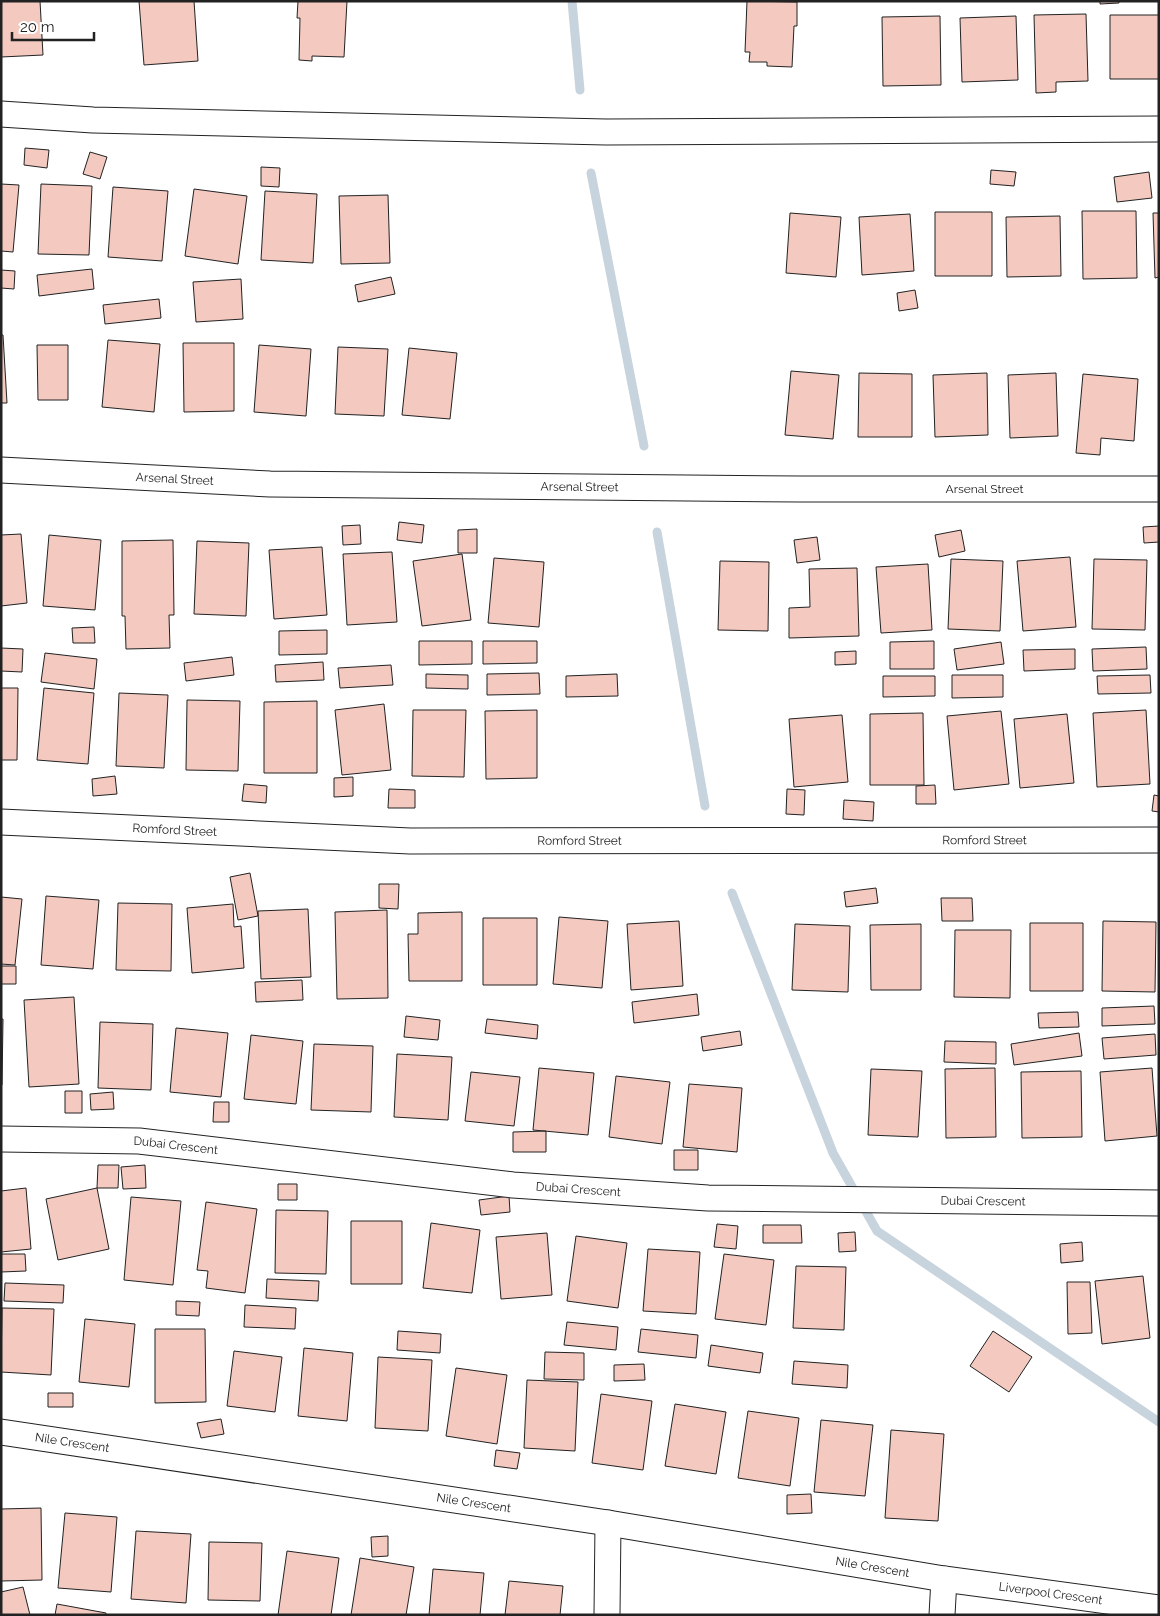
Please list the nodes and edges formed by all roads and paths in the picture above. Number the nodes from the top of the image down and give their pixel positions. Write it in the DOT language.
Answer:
graph roads {
  1 [pos="1,114"];
  2 [pos="1159,129"];
  3 [pos="1,470"];
  4 [pos="1159,489"];
  5 [pos="1,822"];
  6 [pos="1159,840"];
  7 [pos="1,1140"];
  8 [pos="1159,1203"];
  9 [pos="1,1432"];
  10 [pos="608,1523"];
  11 [pos="944,1579"];
  12 [pos="1159,1608"];
  13 [pos="607,1615"];
  14 [pos="942,1615"];
  1 -- 2 [label="street"];
  3 -- 4 [label="street, Arsenal Street"];
  5 -- 6 [label="street, Romford Street"];
  7 -- 8 [label="street, Dubai Crescent"];
  9 -- 10 [label="street, Nile Crescent"];
  10 -- 11 [label="street, Nile Crescent"];
  10 -- 13 [label="street"];
  11 -- 12 [label="street, Liverpool Crescent"];
  11 -- 14 [label="street"];
}
